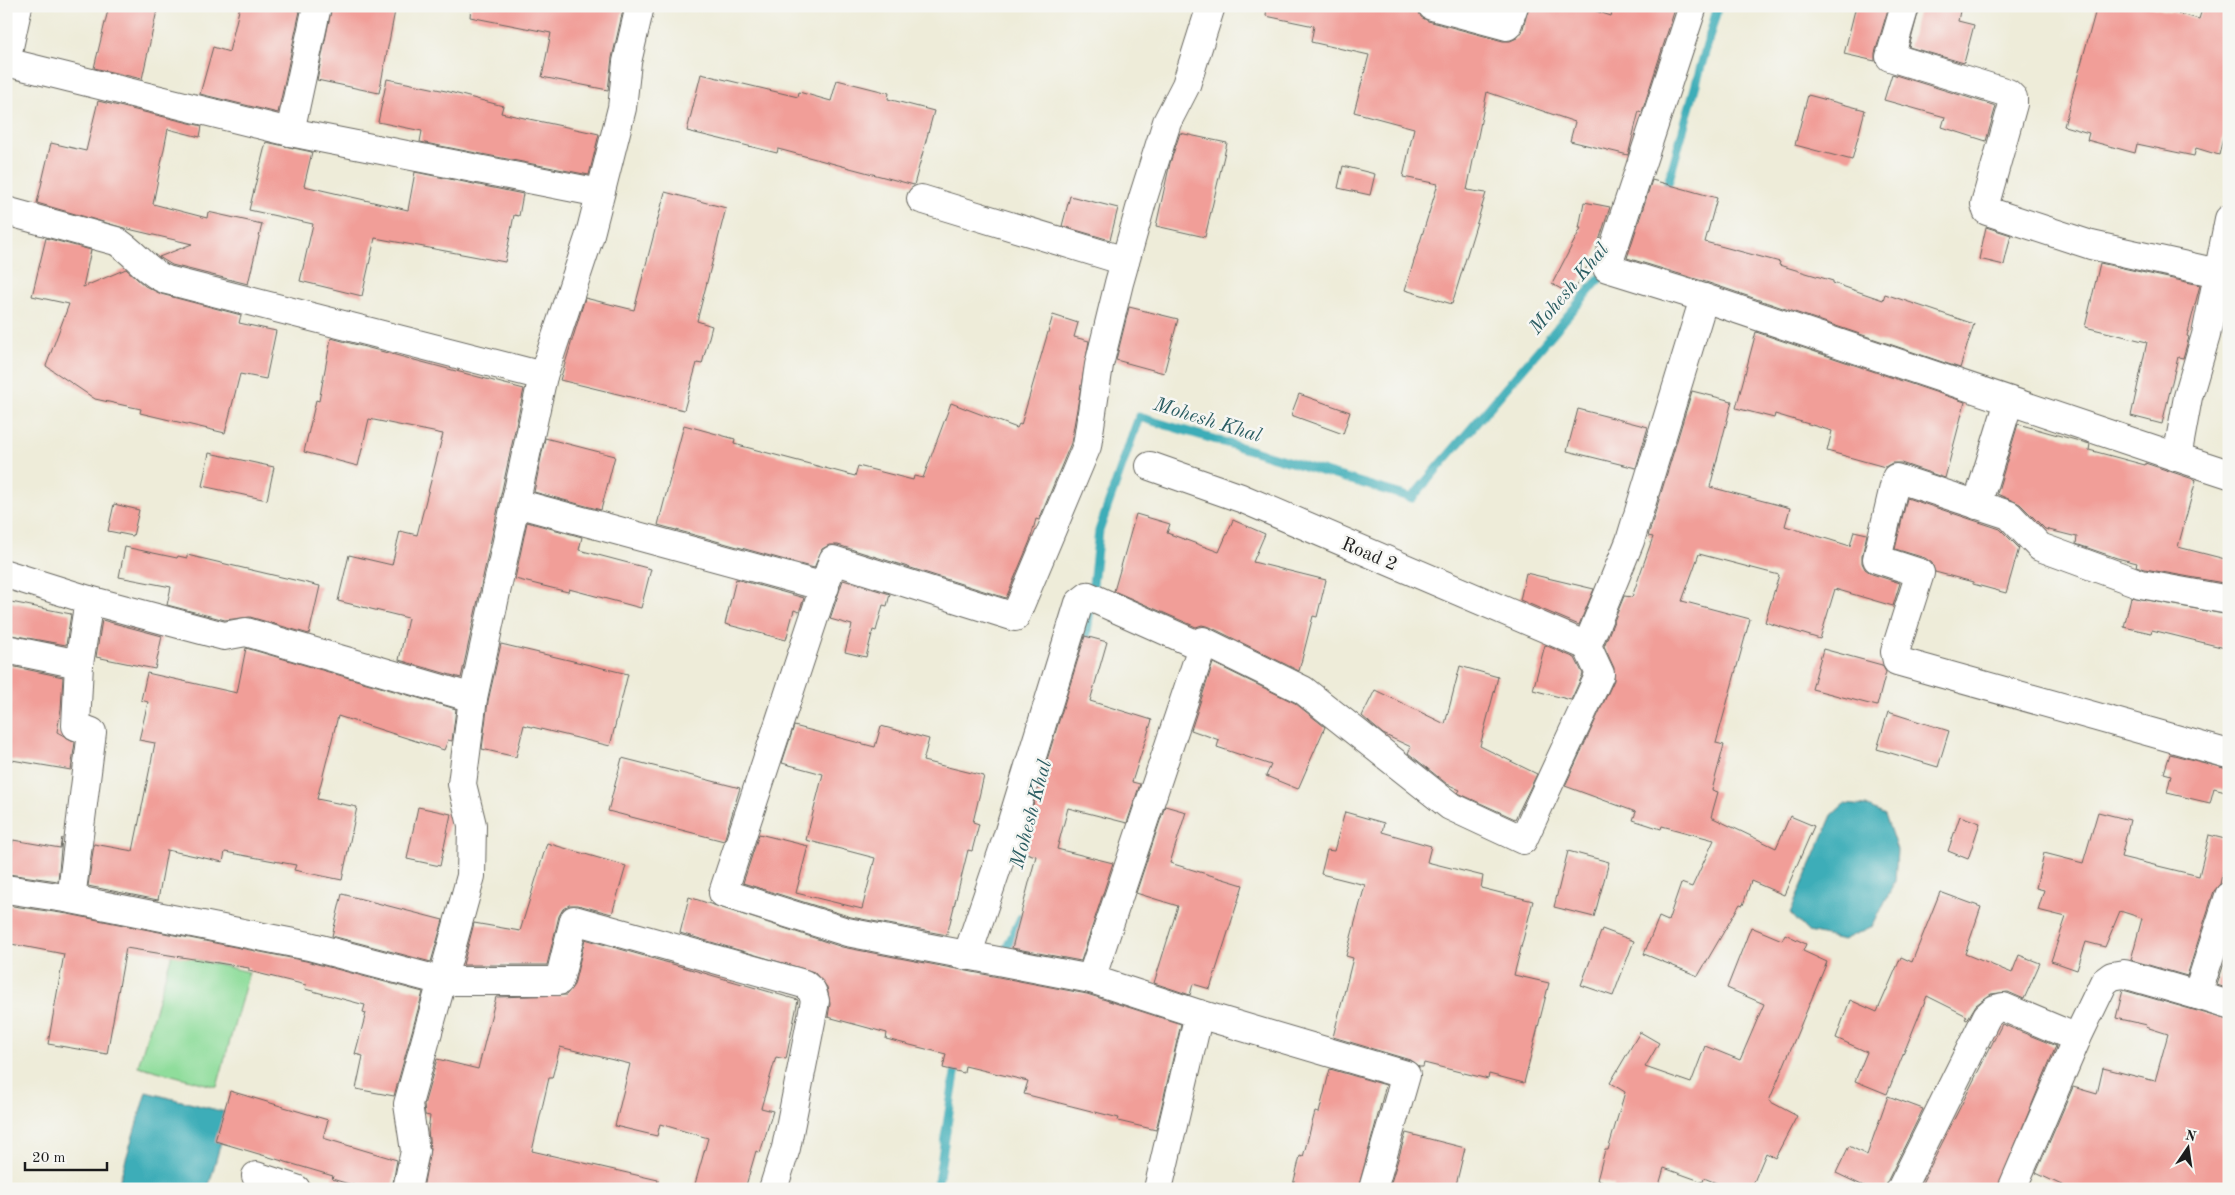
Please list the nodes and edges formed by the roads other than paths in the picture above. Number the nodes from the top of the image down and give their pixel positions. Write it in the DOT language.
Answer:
graph roads {
  1 [pos="18,6"];
  2 [pos="317,6"];
  3 [pos="640,6"];
  4 [pos="1212,6"];
  5 [pos="1432,6"];
  6 [pos="1514,6"];
  7 [pos="1693,6"];
  8 [pos="1905,6"];
  9 [pos="6,61"];
  10 [pos="290,132"];
  11 [pos="600,193"];
  12 [pos="921,199"];
  13 [pos="6,211"];
  14 [pos="2229,219"];
  15 [pos="1125,261"];
  16 [pos="2218,273"];
  17 [pos="1704,298"];
  18 [pos="543,376"];
  19 [pos="2009,401"];
  20 [pos="2177,457"];
  21 [pos="1150,466"];
  22 [pos="2229,474"];
  23 [pos="516,503"];
  24 [pos="1977,504"];
  25 [pos="6,574"];
  26 [pos="825,587"];
  27 [pos="89,600"];
  28 [pos="2229,600"];
  29 [pos="1587,646"];
  30 [pos="1202,647"];
  31 [pos="6,649"];
  32 [pos="79,664"];
  33 [pos="473,698"];
  34 [pos="2229,754"];
  35 [pos="6,889"];
  36 [pos="2229,896"];
  37 [pos="71,899"];
  38 [pos="967,956"];
  39 [pos="1091,979"];
  40 [pos="442,981"];
  41 [pos="2197,995"];
  42 [pos="2229,1005"];
  43 [pos="1199,1014"];
  44 [pos="2077,1038"];
  45 [pos="256,1176"];
  46 [pos="296,1189"];
  47 [pos="407,1189"];
  48 [pos="773,1189"];
  49 [pos="1158,1189"];
  50 [pos="1373,1189"];
  51 [pos="1902,1189"];
  52 [pos="2012,1189"];
  1 -- 9 [label="street"];
  2 -- 10 [label="street"];
  3 -- 11 [label="street"];
  4 -- 15 [label="street"];
  5 -- 6 [label="street"];
  7 -- 17 [label="street"];
  8 -- 16 [label="street"];
  9 -- 10 [label="street"];
  10 -- 11 [label="street"];
  11 -- 18 [label="street"];
  12 -- 15 [label="street"];
  13 -- 18 [label="street"];
  14 -- 16 [label="street"];
  15 -- 26 [label="street"];
  16 -- 20 [label="street"];
  17 -- 19 [label="street"];
  17 -- 29 [label="street"];
  18 -- 23 [label="street"];
  19 -- 20 [label="street"];
  19 -- 24 [label="street"];
  20 -- 22 [label="street"];
  21 -- 29 [label="street, Road 2"];
  23 -- 26 [label="street"];
  23 -- 33 [label="street"];
  24 -- 28 [label="street"];
  24 -- 34 [label="street"];
  25 -- 27 [label="street"];
  26 -- 38 [label="street"];
  27 -- 32 [label="street"];
  27 -- 33 [label="street"];
  29 -- 30 [label="street"];
  30 -- 38 [label="street"];
  30 -- 39 [label="street"];
  31 -- 32 [label="street"];
  32 -- 37 [label="street"];
  33 -- 40 [label="street"];
  35 -- 37 [label="street"];
  36 -- 41 [label="street"];
  37 -- 40 [label="street"];
  38 -- 39 [label="street"];
  39 -- 43 [label="street"];
  40 -- 47 [label="street"];
  40 -- 48 [label="street"];
  41 -- 42 [label="street"];
  41 -- 44 [label="street"];
  43 -- 49 [label="street"];
  43 -- 50 [label="street"];
  44 -- 51 [label="street"];
  44 -- 52 [label="street"];
  45 -- 46 [label="street"];
}
